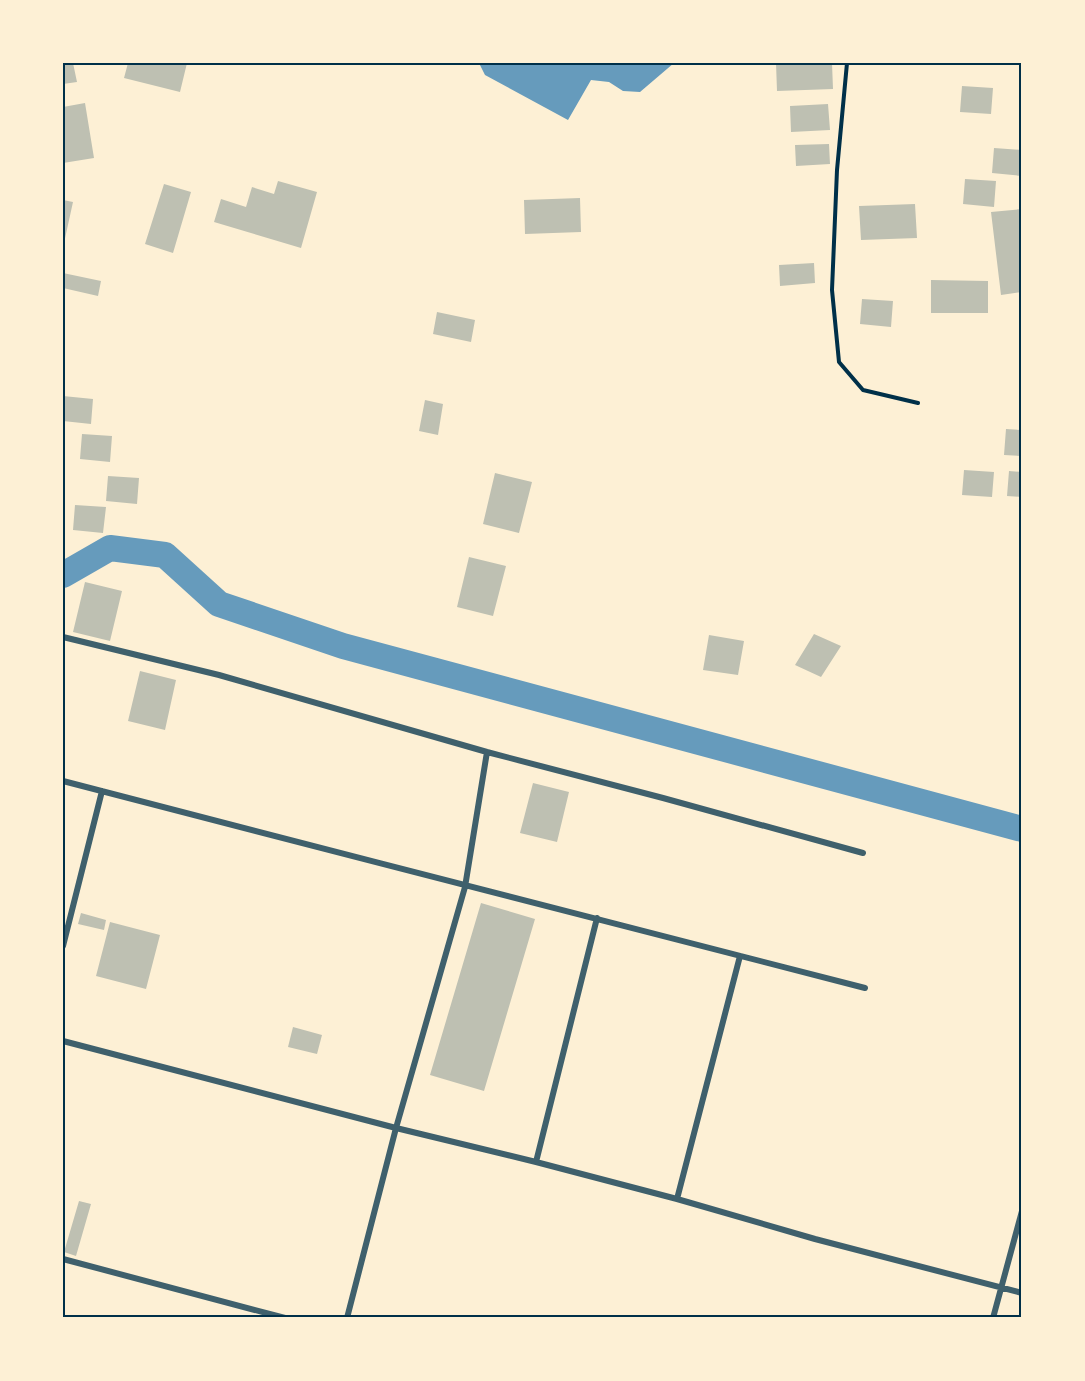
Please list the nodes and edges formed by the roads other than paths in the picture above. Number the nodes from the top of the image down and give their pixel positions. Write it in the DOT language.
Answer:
graph roads {
  1 [pos="63,637"];
  2 [pos="487,752"];
  3 [pos="63,780"];
  4 [pos="102,791"];
  5 [pos="863,853"];
  6 [pos="465,886"];
  7 [pos="597,918"];
  8 [pos="63,945"];
  9 [pos="740,956"];
  10 [pos="865,988"];
  11 [pos="63,1041"];
  12 [pos="396,1128"];
  13 [pos="536,1162"];
  14 [pos="677,1199"];
  15 [pos="1022,1211"];
  16 [pos="63,1259"];
  17 [pos="1002,1288"];
  18 [pos="1022,1293"];
  19 [pos="285,1318"];
  20 [pos="347,1318"];
  21 [pos="993,1318"];
  1 -- 2 [label="street"];
  2 -- 5 [label="street"];
  2 -- 6 [label="street"];
  3 -- 4 [label="street"];
  4 -- 6 [label="street"];
  4 -- 8 [label="street"];
  6 -- 7 [label="street"];
  6 -- 12 [label="street"];
  7 -- 9 [label="street"];
  7 -- 13 [label="street"];
  9 -- 10 [label="street"];
  9 -- 14 [label="street"];
  11 -- 12 [label="street"];
  12 -- 13 [label="street"];
  12 -- 20 [label="street"];
  13 -- 14 [label="street"];
  14 -- 17 [label="street"];
  15 -- 17 [label="street"];
  16 -- 19 [label="street"];
  17 -- 18 [label="street"];
  17 -- 21 [label="street"];
}
